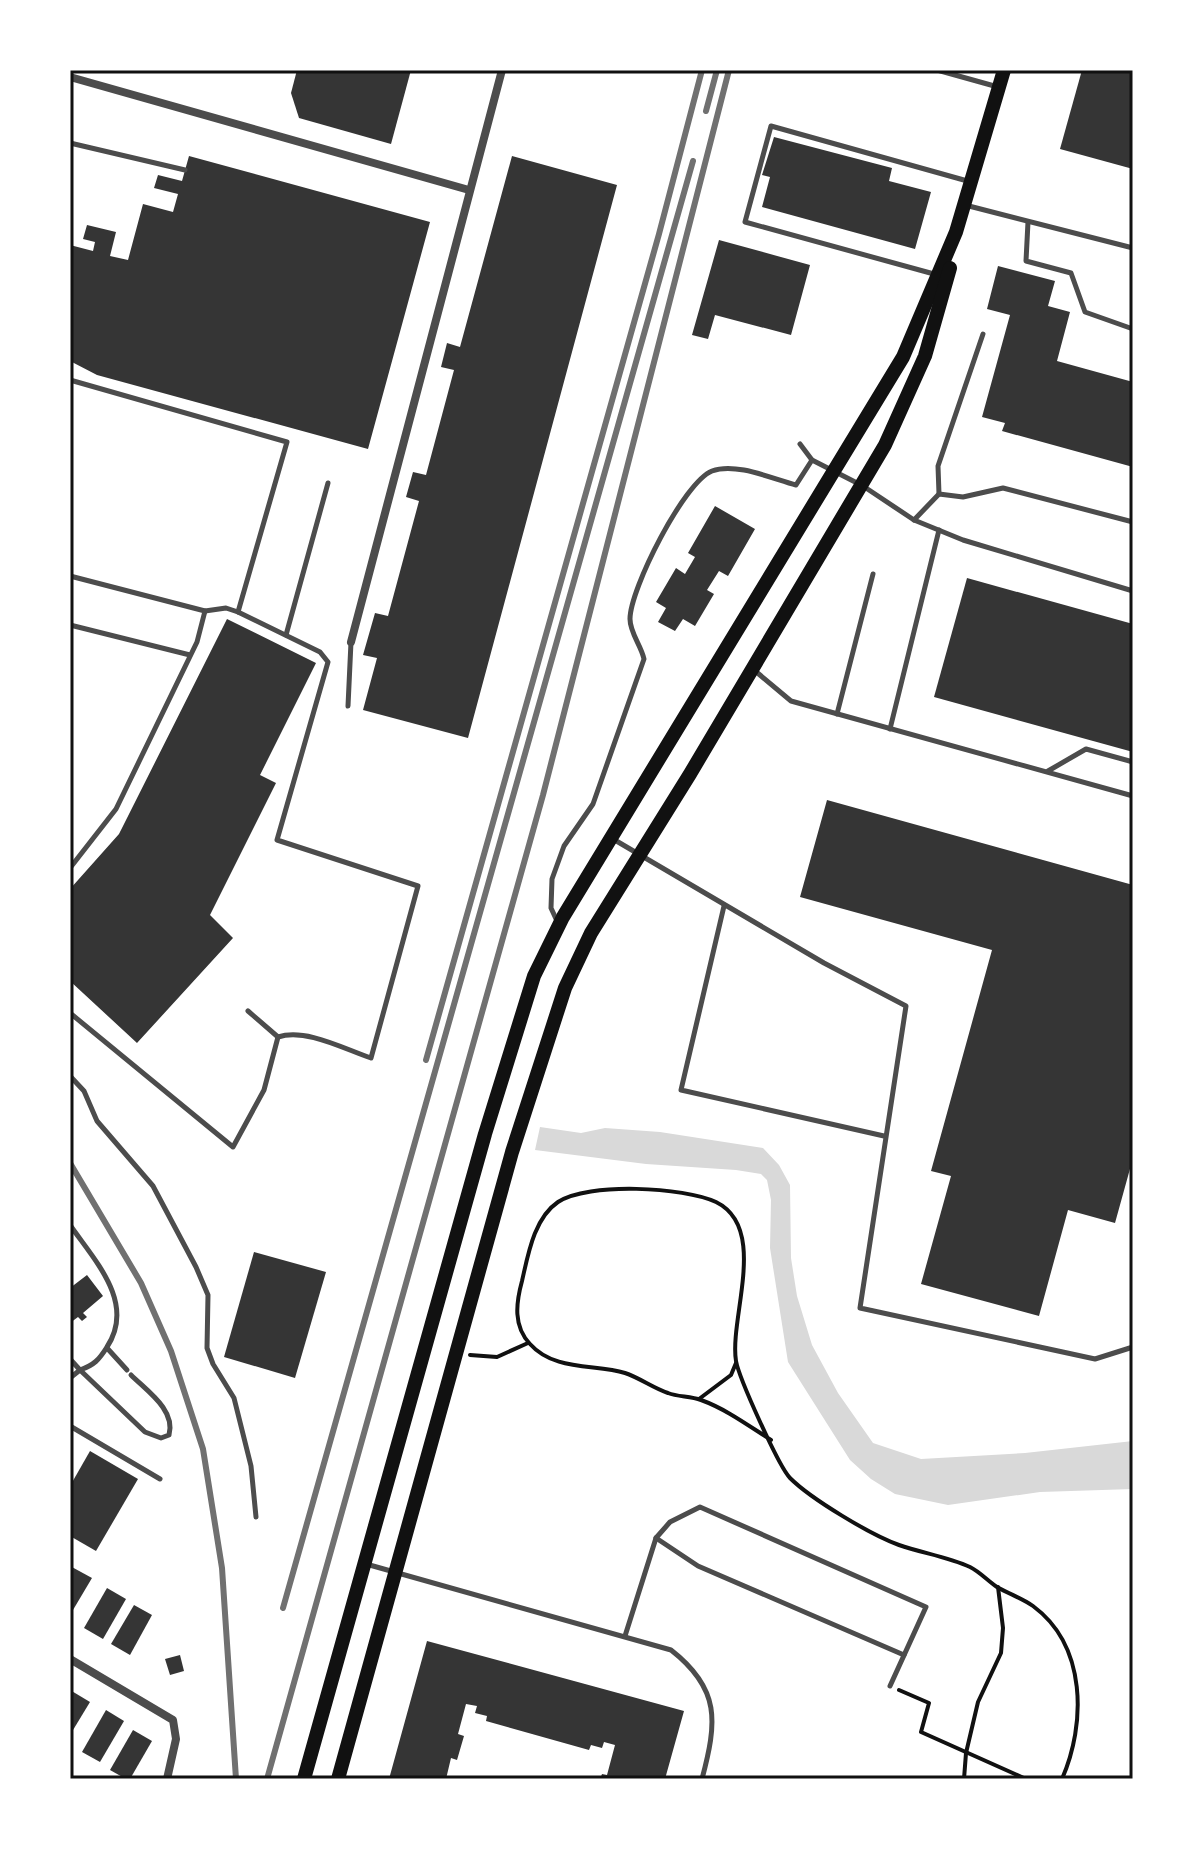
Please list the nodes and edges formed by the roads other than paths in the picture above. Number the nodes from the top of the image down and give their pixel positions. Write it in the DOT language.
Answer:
graph roads {
  1 [pos="502,70"];
  2 [pos="937,70"];
  3 [pos="1004,70"];
  4 [pos="70,77"];
  5 [pos="999,88"];
  6 [pos="70,143"];
  7 [pos="185,170"];
  8 [pos="971,182"];
  9 [pos="469,190"];
  10 [pos="964,204"];
  11 [pos="1028,222"];
  12 [pos="956,232"];
  13 [pos="1133,248"];
  14 [pos="939,276"];
  15 [pos="1133,329"];
  16 [pos="983,334"];
  17 [pos="70,380"];
  18 [pos="800,444"];
  19 [pos="812,460"];
  20 [pos="835,472"];
  21 [pos="328,483"];
  22 [pos="863,486"];
  23 [pos="939,494"];
  24 [pos="914,520"];
  25 [pos="1133,522"];
  26 [pos="939,530"];
  27 [pos="873,574"];
  28 [pos="70,576"];
  29 [pos="1133,591"];
  30 [pos="205,611"];
  31 [pos="238,612"];
  32 [pos="70,625"];
  33 [pos="286,635"];
  34 [pos="351,642"];
  35 [pos="190,655"];
  36 [pos="754,669"];
  37 [pos="348,706"];
  38 [pos="837,714"];
  39 [pos="890,729"];
  40 [pos="1133,762"];
  41 [pos="1047,772"];
  42 [pos="1133,796"];
  43 [pos="612,839"];
  44 [pos="70,854"];
  45 [pos="81,857"];
  46 [pos="639,857"];
  47 [pos="70,868"];
  48 [pos="724,906"];
  49 [pos="559,925"];
  50 [pos="248,1011"];
  51 [pos="70,1013"];
  52 [pos="278,1037"];
  53 [pos="70,1076"];
  54 [pos="884,1136"];
  55 [pos="70,1225"];
  56 [pos="1133,1347"];
  57 [pos="107,1348"];
  58 [pos="70,1359"];
  59 [pos="80,1370"];
  60 [pos="70,1378"];
  61 [pos="70,1426"];
  62 [pos="160,1479"];
  63 [pos="256,1517"];
  64 [pos="656,1538"];
  65 [pos="363,1564"];
  66 [pos="395,1572"];
  67 [pos="625,1636"];
  68 [pos="904,1655"];
  69 [pos="70,1659"];
  70 [pos="890,1686"];
  71 [pos="167,1779"];
  72 [pos="304,1779"];
  73 [pos="338,1779"];
  74 [pos="702,1779"];
  1 -- 9 [label="street"];
  2 -- 5 [label="lane"];
  3 -- 5 [label="main road"];
  4 -- 9 [label="street"];
  5 -- 8 [label="main road"];
  6 -- 7 [label="lane"];
  8 -- 10 [label="main road"];
  8 -- 14 [label="lane"];
  9 -- 34 [label="street"];
  10 -- 11 [label="lane"];
  10 -- 12 [label="main road"];
  11 -- 13 [label="lane"];
  11 -- 15 [label="lane"];
  12 -- 14 [label="main road"];
  12 -- 22 [label="main road"];
  14 -- 20 [label="main road"];
  16 -- 23 [label="lane"];
  17 -- 31 [label="lane"];
  18 -- 19 [label="lane"];
  19 -- 20 [label="lane"];
  19 -- 49 [label="lane"];
  20 -- 22 [label="lane"];
  20 -- 43 [label="main road"];
  21 -- 33 [label="lane"];
  22 -- 24 [label="lane"];
  22 -- 36 [label="main road"];
  23 -- 24 [label="lane"];
  23 -- 25 [label="lane"];
  24 -- 26 [label="lane"];
  26 -- 29 [label="lane"];
  26 -- 39 [label="lane"];
  27 -- 38 [label="lane"];
  28 -- 30 [label="lane"];
  30 -- 31 [label="lane"];
  30 -- 35 [label="lane"];
  31 -- 33 [label="lane"];
  32 -- 35 [label="lane"];
  33 -- 52 [label="lane"];
  34 -- 37 [label="lane"];
  35 -- 45 [label="lane"];
  36 -- 38 [label="lane"];
  36 -- 46 [label="main road"];
  38 -- 39 [label="lane"];
  39 -- 41 [label="lane"];
  40 -- 41 [label="lane"];
  41 -- 42 [label="lane"];
  43 -- 46 [label="lane"];
  43 -- 49 [label="main road"];
  44 -- 45 [label="lane"];
  45 -- 47 [label="lane"];
  46 -- 48 [label="lane"];
  46 -- 66 [label="main road"];
  48 -- 54 [label="lane"];
  48 -- 54 [label="lane"];
  49 -- 65 [label="main road"];
  50 -- 52 [label="lane"];
  51 -- 52 [label="lane"];
  53 -- 63 [label="lane"];
  54 -- 56 [label="lane"];
  55 -- 57 [label="lane"];
  57 -- 59 [label="lane"];
  57 -- 59 [label="lane"];
  58 -- 59 [label="lane"];
  59 -- 60 [label="lane"];
  61 -- 62 [label="lane"];
  64 -- 67 [label="lane"];
  64 -- 68 [label="lane"];
  64 -- 68 [label="lane"];
  65 -- 66 [label="lane"];
  65 -- 72 [label="main road"];
  66 -- 67 [label="lane"];
  66 -- 73 [label="main road"];
  67 -- 74 [label="lane"];
  68 -- 70 [label="lane"];
  69 -- 71 [label="street"];
}
